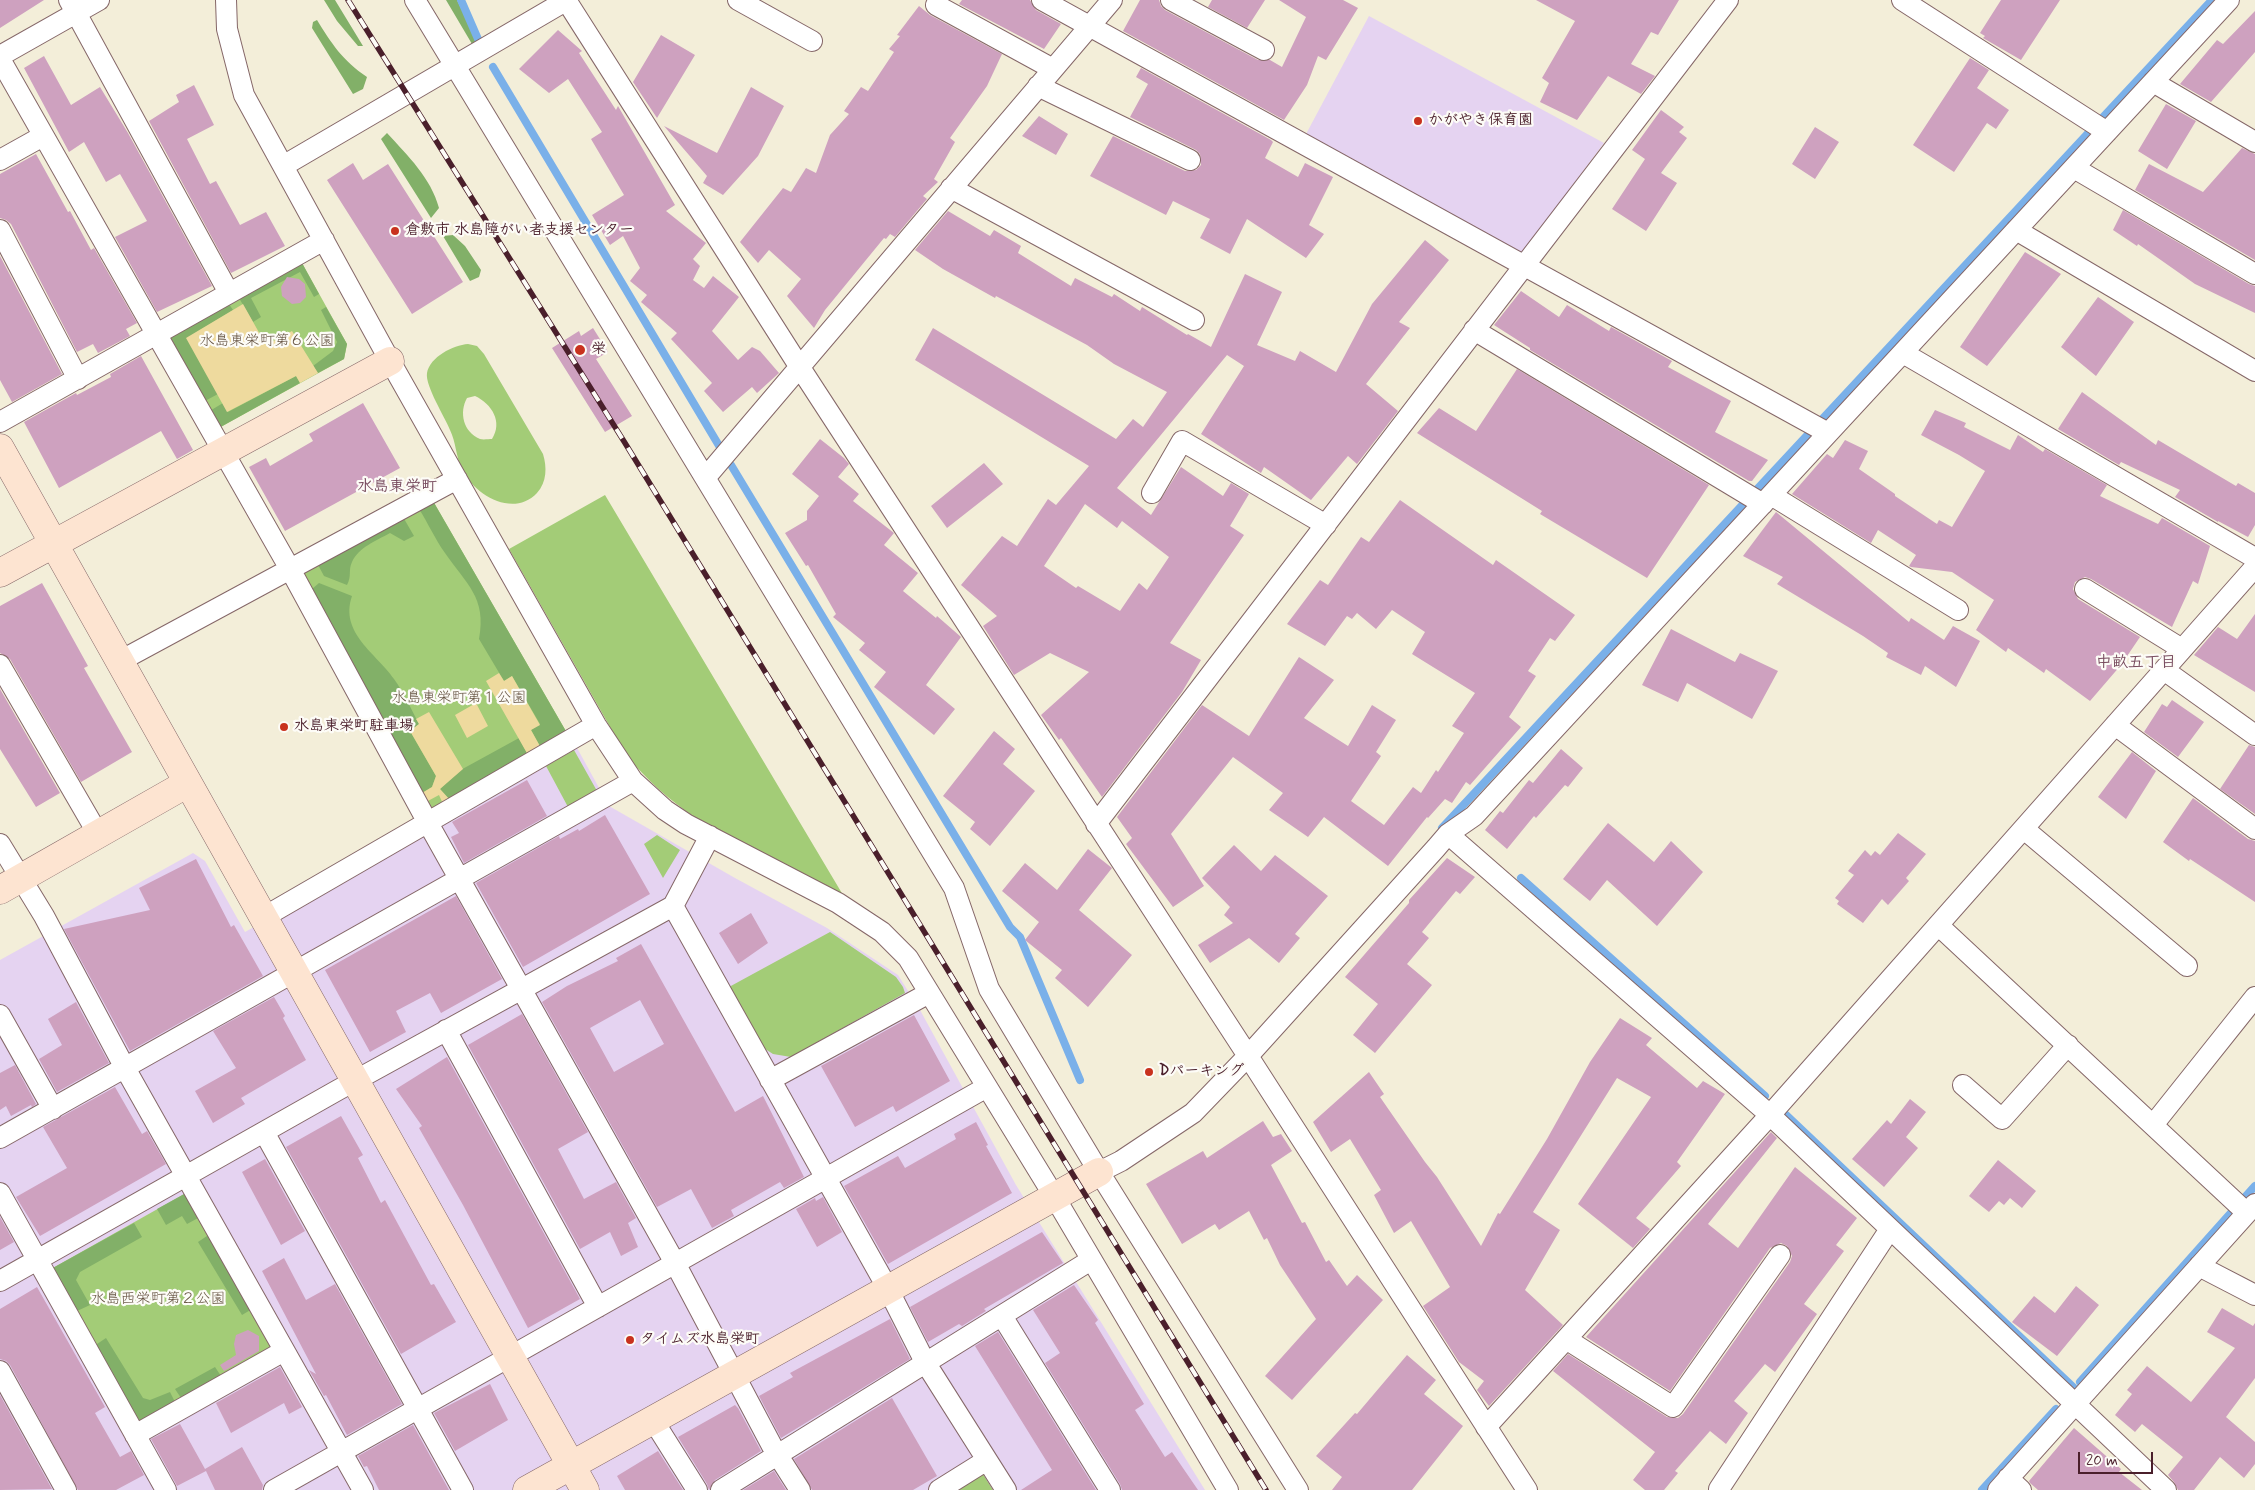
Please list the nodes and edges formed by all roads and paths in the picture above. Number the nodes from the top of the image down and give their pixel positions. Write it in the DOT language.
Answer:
graph roads {
  1 [pos="99,0"];
  2 [pos="226,0"];
  3 [pos="415,0"];
  4 [pos="567,0"];
  5 [pos="738,0"];
  6 [pos="1042,0"];
  7 [pos="1112,0"];
  8 [pos="1171,0"];
  9 [pos="1728,0"];
  10 [pos="1902,0"];
  11 [pos="2229,0"];
  12 [pos="936,5"];
  13 [pos="72,6"];
  14 [pos="1089,27"];
  15 [pos="812,41"];
  16 [pos="1264,50"];
  17 [pos="0,57"];
  18 [pos="456,64"];
  19 [pos="1053,69"];
  20 [pos="2153,82"];
  21 [pos="1038,86"];
  22 [pos="2099,127"];
  23 [pos="43,136"];
  24 [pos="2255,142"];
  25 [pos="0,160"];
  26 [pos="1190,160"];
  27 [pos="283,166"];
  28 [pos="2074,168"];
  29 [pos="951,188"];
  30 [pos="0,230"];
  31 [pos="2016,230"];
  32 [pos="324,240"];
  33 [pos="1524,266"];
  34 [pos="2255,274"];
  35 [pos="229,293"];
  36 [pos="1194,320"];
  37 [pos="1474,330"];
  38 [pos="156,335"];
  39 [pos="1903,353"];
  40 [pos="390,362"];
  41 [pos="799,366"];
  42 [pos="2255,371"];
  43 [pos="78,379"];
  44 [pos="0,422"];
  45 [pos="1828,434"];
  46 [pos="0,448"];
  47 [pos="222,452"];
  48 [pos="706,478"];
  49 [pos="457,479"];
  50 [pos="1152,493"];
  51 [pos="1767,500"];
  52 [pos="1326,525"];
  53 [pos="54,544"];
  54 [pos="2255,558"];
  55 [pos="290,570"];
  56 [pos="0,573"];
  57 [pos="2251,579"];
  58 [pos="2085,589"];
  59 [pos="1958,610"];
  60 [pos="2182,649"];
  61 [pos="120,662"];
  62 [pos="0,665"];
  63 [pos="2164,670"];
  64 [pos="596,725"];
  65 [pos="2115,725"];
  66 [pos="2255,735"];
  67 [pos="633,781"];
  68 [pos="188,783"];
  69 [pos="428,822"];
  70 [pos="1096,824"];
  71 [pos="2024,829"];
  72 [pos="2255,829"];
  73 [pos="98,834"];
  74 [pos="1448,834"];
  75 [pos="710,836"];
  76 [pos="0,844"];
  77 [pos="460,878"];
  78 [pos="10,884"];
  79 [pos="673,906"];
  80 [pos="264,917"];
  81 [pos="1938,924"];
  82 [pos="2187,966"];
  83 [pos="295,972"];
  84 [pos="522,989"];
  85 [pos="929,993"];
  86 [pos="2255,997"];
  87 [pos="0,1015"];
  88 [pos="446,1030"];
  89 [pos="2068,1045"];
  90 [pos="1248,1056"];
  91 [pos="125,1068"];
  92 [pos="355,1080"];
  93 [pos="770,1080"];
  94 [pos="1963,1085"];
  95 [pos="987,1087"];
  96 [pos="53,1109"];
  97 [pos="1770,1115"];
  98 [pos="2152,1125"];
  99 [pos="264,1132"];
  100 [pos="0,1138"];
  101 [pos="1099,1172"];
  102 [pos="186,1176"];
  103 [pos="826,1178"];
  104 [pos="0,1193"];
  105 [pos="1054,1196"];
  106 [pos="2244,1206"];
  107 [pos="1890,1229"];
  108 [pos="1780,1255"];
  109 [pos="38,1260"];
  110 [pos="1091,1260"];
  111 [pos="675,1263"];
  112 [pos="2199,1266"];
  113 [pos="0,1281"];
  114 [pos="888,1289"];
  115 [pos="2255,1295"];
  116 [pos="598,1307"];
  117 [pos="1002,1316"];
  118 [pos="1566,1339"];
  119 [pos="284,1351"];
  120 [pos="510,1357"];
  121 [pos="926,1362"];
  122 [pos="0,1372"];
  123 [pos="734,1375"];
  124 [pos="2075,1404"];
  125 [pos="417,1409"];
  126 [pos="653,1420"];
  127 [pos="1486,1427"];
  128 [pos="135,1435"];
  129 [pos="341,1452"];
  130 [pos="778,1454"];
  131 [pos="987,1460"];
  132 [pos="570,1465"];
  133 [pos="2009,1486"];
  134 [pos="1719,1489"];
  135 [pos="66,1490"];
  136 [pos="166,1490"];
  137 [pos="274,1490"];
  138 [pos="363,1490"];
  139 [pos="463,1490"];
  140 [pos="527,1490"];
  141 [pos="586,1490"];
  142 [pos="697,1490"];
  143 [pos="721,1490"];
  144 [pos="800,1490"];
  145 [pos="939,1490"];
  146 [pos="1006,1490"];
  147 [pos="1110,1490"];
  148 [pos="1228,1490"];
  149 [pos="1298,1490"];
  150 [pos="1527,1490"];
  151 [pos="2166,1490"];
  1 -- 13 [label="street"];
  2 -- 27 [label="street"];
  3 -- 18 [label="street"];
  4 -- 18 [label="street"];
  4 -- 41 [label="street"];
  5 -- 15 [label="street"];
  6 -- 14 [label="street"];
  7 -- 14 [label="street"];
  8 -- 16 [label="street"];
  9 -- 33 [label="street"];
  10 -- 22 [label="street"];
  11 -- 20 [label="street"];
  12 -- 19 [label="street"];
  13 -- 17 [label="street"];
  13 -- 35 [label="street"];
  14 -- 19 [label="street"];
  14 -- 33 [label="street"];
  17 -- 23 [label="street"];
  18 -- 27 [label="street"];
  18 -- 48 [label="street"];
  19 -- 21 [label="street"];
  20 -- 22 [label="street"];
  20 -- 24 [label="street"];
  21 -- 26 [label="street"];
  21 -- 29 [label="street"];
  22 -- 28 [label="street"];
  23 -- 25 [label="street"];
  23 -- 38 [label="street"];
  27 -- 32 [label="street"];
  28 -- 31 [label="street"];
  28 -- 34 [label="street"];
  29 -- 36 [label="street"];
  29 -- 41 [label="street"];
  30 -- 43 [label="street"];
  31 -- 39 [label="street"];
  31 -- 42 [label="street"];
  32 -- 35 [label="street"];
  32 -- 40 [label="street"];
  33 -- 37 [label="street"];
  33 -- 45 [label="street"];
  35 -- 38 [label="street"];
  37 -- 51 [label="street"];
  37 -- 52 [label="street"];
  38 -- 43 [label="street"];
  38 -- 47 [label="street"];
  39 -- 45 [label="street"];
  39 -- 54 [label="street"];
  40 -- 47 [label="street"];
  40 -- 49 [label="street"];
  41 -- 48 [label="street"];
  41 -- 70 [label="street"];
  43 -- 44 [label="street"];
  45 -- 51 [label="street"];
  46 -- 53 [label="street"];
  47 -- 53 [label="street"];
  47 -- 55 [label="street"];
  48 -- 101 [label="street"];
  49 -- 55 [label="street"];
  49 -- 64 [label="street"];
  50 -- 52 [label="street"];
  51 -- 59 [label="street"];
  51 -- 74 [label="street"];
  52 -- 70 [label="street"];
  53 -- 56 [label="street"];
  53 -- 61 [label="street"];
  55 -- 61 [label="street"];
  55 -- 69 [label="street"];
  57 -- 60 [label="street"];
  58 -- 60 [label="street"];
  60 -- 63 [label="street"];
  61 -- 68 [label="street"];
  62 -- 73 [label="street"];
  63 -- 65 [label="street"];
  63 -- 66 [label="street"];
  64 -- 67 [label="street"];
  64 -- 69 [label="street"];
  65 -- 71 [label="street"];
  65 -- 72 [label="street"];
  67 -- 75 [label="street"];
  67 -- 77 [label="street"];
  68 -- 73 [label="street"];
  68 -- 80 [label="street"];
  69 -- 77 [label="street"];
  69 -- 80 [label="street"];
  70 -- 90 [label="street"];
  71 -- 81 [label="street"];
  71 -- 82 [label="street"];
  73 -- 78 [label="street"];
  74 -- 90 [label="street"];
  74 -- 97 [label="street"];
  75 -- 79 [label="street"];
  75 -- 85 [label="street"];
  76 -- 78 [label="street"];
  77 -- 83 [label="street"];
  77 -- 84 [label="street"];
  78 -- 91 [label="street"];
  79 -- 84 [label="street"];
  79 -- 93 [label="street"];
  80 -- 83 [label="street"];
  81 -- 89 [label="street"];
  81 -- 97 [label="street"];
  83 -- 91 [label="street"];
  83 -- 92 [label="street"];
  84 -- 88 [label="street"];
  84 -- 111 [label="street"];
  85 -- 93 [label="street"];
  85 -- 95 [label="street"];
  86 -- 98 [label="street"];
  87 -- 96 [label="street"];
  88 -- 92 [label="street"];
  88 -- 116 [label="street"];
  89 -- 94 [label="street"];
  89 -- 98 [label="street"];
  90 -- 101 [label="street"];
  90 -- 127 [label="street"];
  91 -- 96 [label="street"];
  91 -- 102 [label="street"];
  92 -- 99 [label="street"];
  92 -- 120 [label="street"];
  93 -- 103 [label="street"];
  95 -- 103 [label="street"];
  95 -- 105 [label="street"];
  96 -- 100 [label="street"];
  97 -- 107 [label="street"];
  97 -- 118 [label="street"];
  98 -- 106 [label="street"];
  99 -- 102 [label="street"];
  99 -- 125 [label="street"];
  101 -- 105 [label="street"];
  101 -- 149 [label="street"];
  102 -- 109 [label="street"];
  102 -- 119 [label="street"];
  103 -- 111 [label="street"];
  103 -- 114 [label="street"];
  104 -- 109 [label="street"];
  105 -- 110 [label="street"];
  105 -- 114 [label="street"];
  106 -- 112 [label="street"];
  107 -- 124 [label="street"];
  107 -- 134 [label="street"];
  108 -- 118 [label="street"];
  109 -- 113 [label="street"];
  109 -- 128 [label="street"];
  110 -- 117 [label="street"];
  110 -- 148 [label="street"];
  111 -- 116 [label="street"];
  111 -- 123 [label="street"];
  112 -- 115 [label="street"];
  112 -- 124 [label="street"];
  114 -- 121 [label="street"];
  114 -- 123 [label="street"];
  116 -- 120 [label="street"];
  117 -- 121 [label="street"];
  117 -- 147 [label="street"];
  118 -- 127 [label="street"];
  119 -- 128 [label="street"];
  119 -- 129 [label="street"];
  120 -- 125 [label="street"];
  120 -- 132 [label="street"];
  121 -- 130 [label="street"];
  121 -- 131 [label="street"];
  122 -- 135 [label="street"];
  123 -- 126 [label="street"];
  123 -- 130 [label="street"];
  124 -- 133 [label="street"];
  124 -- 151 [label="street"];
  125 -- 129 [label="street"];
  125 -- 139 [label="street"];
  126 -- 132 [label="street"];
  126 -- 142 [label="street"];
  127 -- 150 [label="street"];
  128 -- 136 [label="street"];
  129 -- 137 [label="street"];
  129 -- 138 [label="street"];
  130 -- 143 [label="street"];
  130 -- 144 [label="street"];
  131 -- 145 [label="street"];
  131 -- 146 [label="street"];
  132 -- 140 [label="street"];
  132 -- 141 [label="street"];
}
